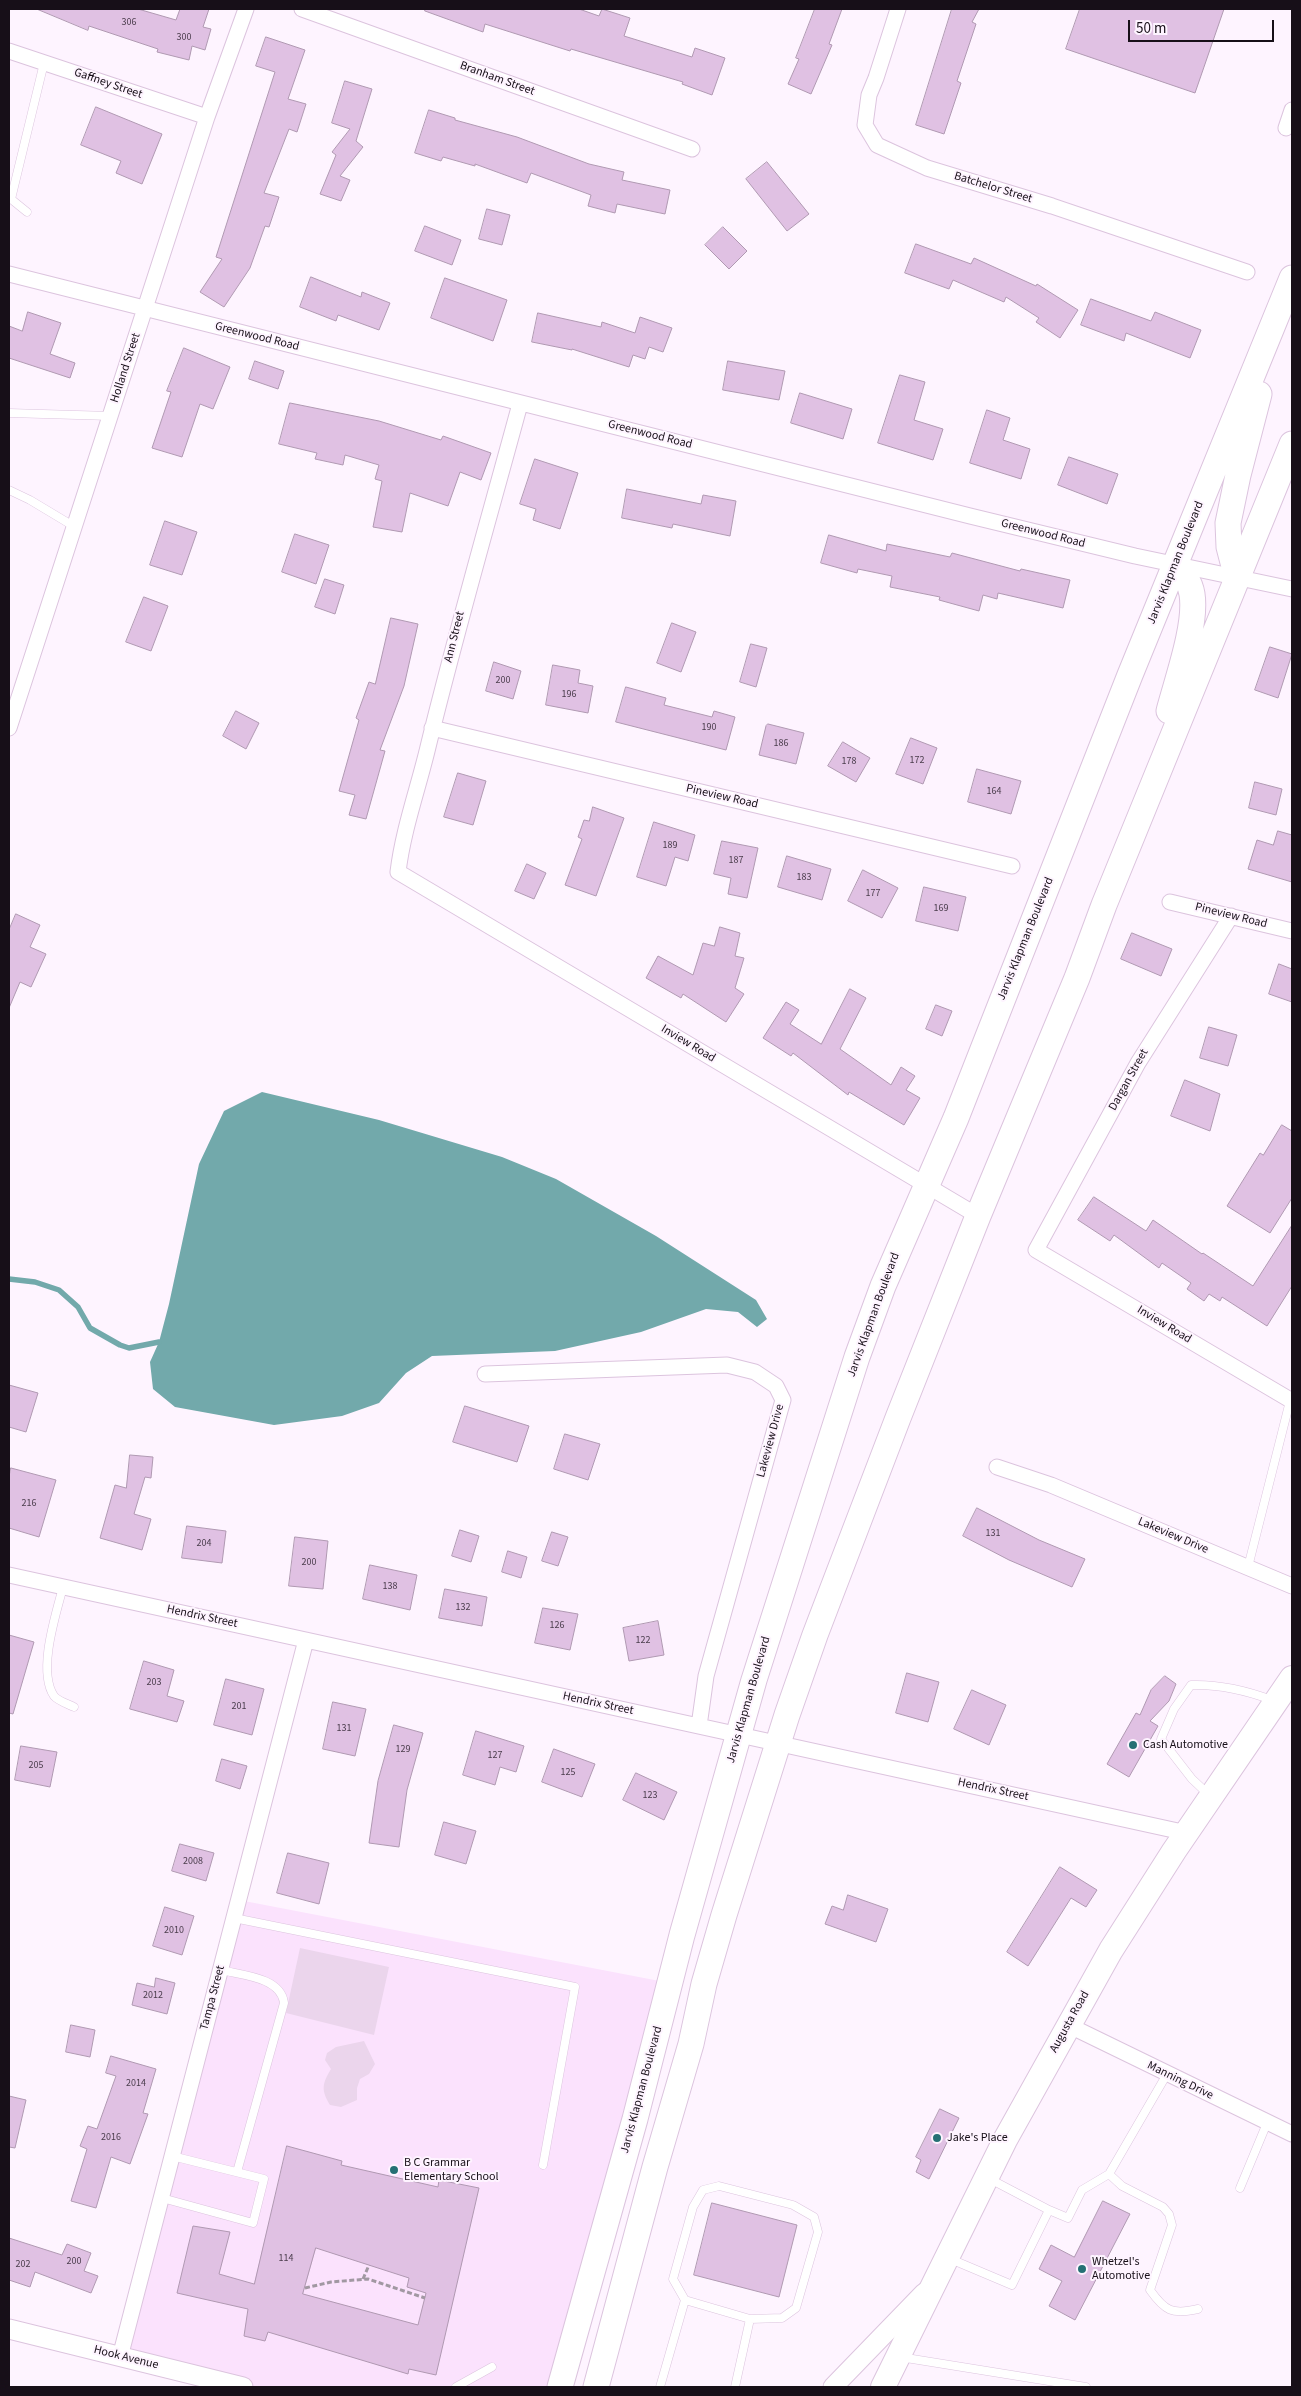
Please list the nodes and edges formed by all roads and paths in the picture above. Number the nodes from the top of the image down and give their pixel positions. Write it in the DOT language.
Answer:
graph roads {
  1 [pos="246,9"];
  2 [pos="302,9"];
  3 [pos="898,9"];
  4 [pos="9,51"];
  5 [pos="44,62"];
  6 [pos="1292,110"];
  7 [pos="207,117"];
  8 [pos="1286,128"];
  9 [pos="692,149"];
  10 [pos="27,212"];
  11 [pos="1247,272"];
  12 [pos="9,274"];
  13 [pos="1292,278"];
  14 [pos="146,308"];
  15 [pos="1280,309"];
  16 [pos="520,404"];
  17 [pos="9,413"];
  18 [pos="111,416"];
  19 [pos="1292,444"];
  20 [pos="9,490"];
  21 [pos="75,526"];
  22 [pos="1175,565"];
  23 [pos="1237,578"];
  24 [pos="1292,589"];
  25 [pos="9,728"];
  26 [pos="432,728"];
  27 [pos="1142,813"];
  28 [pos="1012,866"];
  29 [pos="398,872"];
  30 [pos="1170,902"];
  31 [pos="1231,916"];
  32 [pos="1292,931"];
  33 [pos="928,1186"];
  34 [pos="978,1216"];
  35 [pos="1036,1250"];
  36 [pos="485,1374"];
  37 [pos="1291,1399"];
  38 [pos="997,1467"];
  39 [pos="1248,1567"];
  40 [pos="9,1575"];
  41 [pos="1292,1586"];
  42 [pos="63,1587"];
  43 [pos="306,1640"];
  44 [pos="1292,1678"];
  45 [pos="1276,1702"];
  46 [pos="74,1707"];
  47 [pos="699,1726"];
  48 [pos="739,1734"];
  49 [pos="778,1743"];
  50 [pos="1211,1798"];
  51 [pos="1187,1832"];
  52 [pos="234,1918"];
  53 [pos="220,1970"];
  54 [pos="1068,2026"];
  55 [pos="1167,2074"];
  56 [pos="1267,2123"];
  57 [pos="1292,2134"];
  58 [pos="172,2156"];
  59 [pos="543,2165"];
  60 [pos="237,2172"];
  61 [pos="1108,2174"];
  62 [pos="986,2176"];
  63 [pos="1240,2188"];
  64 [pos="162,2198"];
  65 [pos="1048,2210"];
  66 [pos="947,2258"];
  67 [pos="369,2265"];
  68 [pos="363,2279"];
  69 [pos="937,2279"];
  70 [pos="304,2288"];
  71 [pos="425,2298"];
  72 [pos="685,2300"];
  73 [pos="1198,2309"];
  74 [pos="750,2319"];
  75 [pos="9,2329"];
  76 [pos="120,2357"];
  77 [pos="898,2357"];
  78 [pos="492,2367"];
  79 [pos="243,2387"];
  80 [pos="456,2387"];
  81 [pos="560,2387"];
  82 [pos="596,2387"];
  83 [pos="660,2387"];
  84 [pos="735,2387"];
  85 [pos="833,2387"];
  86 [pos="883,2387"];
  87 [pos="1086,2387"];
  1 -- 7 [label="street, Holland Street"];
  2 -- 9 [label="street, Branham Street"];
  3 -- 11 [label="street, Batchelor Street"];
  4 -- 5 [label="street, Gaffney Street"];
  5 -- 7 [label="street, Gaffney Street"];
  5 -- 10 [label="lane"];
  6 -- 8 [label="street"];
  7 -- 14 [label="street, Holland Street"];
  12 -- 14 [label="street, Greenwood Road"];
  13 -- 15 [label="highway, Jarvis Klapman Boulevard"];
  14 -- 16 [label="street, Greenwood Road"];
  14 -- 18 [label="street, Holland Street"];
  15 -- 22 [label="highway, Jarvis Klapman Boulevard"];
  15 -- 23 [label="highway"];
  16 -- 22 [label="street, Greenwood Road"];
  16 -- 26 [label="street, Ann Street"];
  17 -- 18 [label="lane"];
  18 -- 21 [label="street, Holland Street"];
  19 -- 23 [label="highway"];
  20 -- 21 [label="lane"];
  21 -- 25 [label="street, Holland Street"];
  22 -- 23 [label="street, Greenwood Road"];
  22 -- 27 [label="highway"];
  22 -- 33 [label="highway, Jarvis Klapman Boulevard"];
  23 -- 24 [label="street, Greenwood Road"];
  23 -- 27 [label="highway"];
  26 -- 28 [label="street, Pineview Road"];
  26 -- 29 [label="street, Ann Street"];
  27 -- 34 [label="highway"];
  29 -- 33 [label="street, Inview Road"];
  30 -- 31 [label="street, Pineview Road"];
  31 -- 32 [label="street, Pineview Road"];
  31 -- 35 [label="street, Dargan Street"];
  33 -- 34 [label="street, Inview Road"];
  33 -- 48 [label="highway, Jarvis Klapman Boulevard"];
  34 -- 49 [label="highway"];
  35 -- 37 [label="street, Inview Road"];
  36 -- 47 [label="street, Lakeview Drive"];
  37 -- 39 [label="lane"];
  38 -- 39 [label="street, Lakeview Drive"];
  39 -- 41 [label="street, Lakeview Drive"];
  40 -- 42 [label="street, Hendrix Street"];
  42 -- 43 [label="street, Hendrix Street"];
  42 -- 46 [label="lane"];
  43 -- 47 [label="street, Hendrix Street"];
  43 -- 52 [label="street, Tampa Street"];
  44 -- 45 [label="main road, Augusta Road"];
  45 -- 50 [label="main road, Augusta Road"];
  45 -- 50 [label="lane"];
  47 -- 48 [label="street, Hendrix Street"];
  48 -- 49 [label="street, Hendrix Street"];
  48 -- 81 [label="highway, Jarvis Klapman Boulevard"];
  49 -- 51 [label="street, Hendrix Street"];
  49 -- 82 [label="highway"];
  50 -- 51 [label="main road, Augusta Road"];
  51 -- 54 [label="main road, Augusta Road"];
  52 -- 53 [label="street, Tampa Street"];
  52 -- 59 [label="lane"];
  53 -- 58 [label="street, Tampa Street"];
  53 -- 60 [label="lane"];
  54 -- 55 [label="street, Manning Drive"];
  54 -- 62 [label="main road, Augusta Road"];
  55 -- 56 [label="street, Manning Drive"];
  55 -- 61 [label="lane"];
  56 -- 57 [label="street, Manning Drive"];
  56 -- 63 [label="lane"];
  58 -- 60 [label="lane"];
  58 -- 64 [label="street, Tampa Street"];
  60 -- 64 [label="lane"];
  61 -- 65 [label="lane"];
  61 -- 73 [label="lane"];
  62 -- 65 [label="lane"];
  62 -- 66 [label="main road, Augusta Road"];
  64 -- 76 [label="street, Tampa Street"];
  65 -- 66 [label="lane"];
  66 -- 69 [label="main road, Augusta Road"];
  67 -- 68 [label="path"];
  68 -- 70 [label="path"];
  68 -- 71 [label="path"];
  69 -- 77 [label="main road, Augusta Road"];
  69 -- 85 [label="street"];
  72 -- 74 [label="lane"];
  72 -- 74 [label="lane"];
  72 -- 83 [label="lane"];
  74 -- 84 [label="lane"];
  75 -- 76 [label="street, Hook Avenue"];
  76 -- 79 [label="street, Hook Avenue"];
  77 -- 86 [label="main road, Augusta Road"];
  77 -- 87 [label="lane"];
  78 -- 80 [label="lane"];
}
